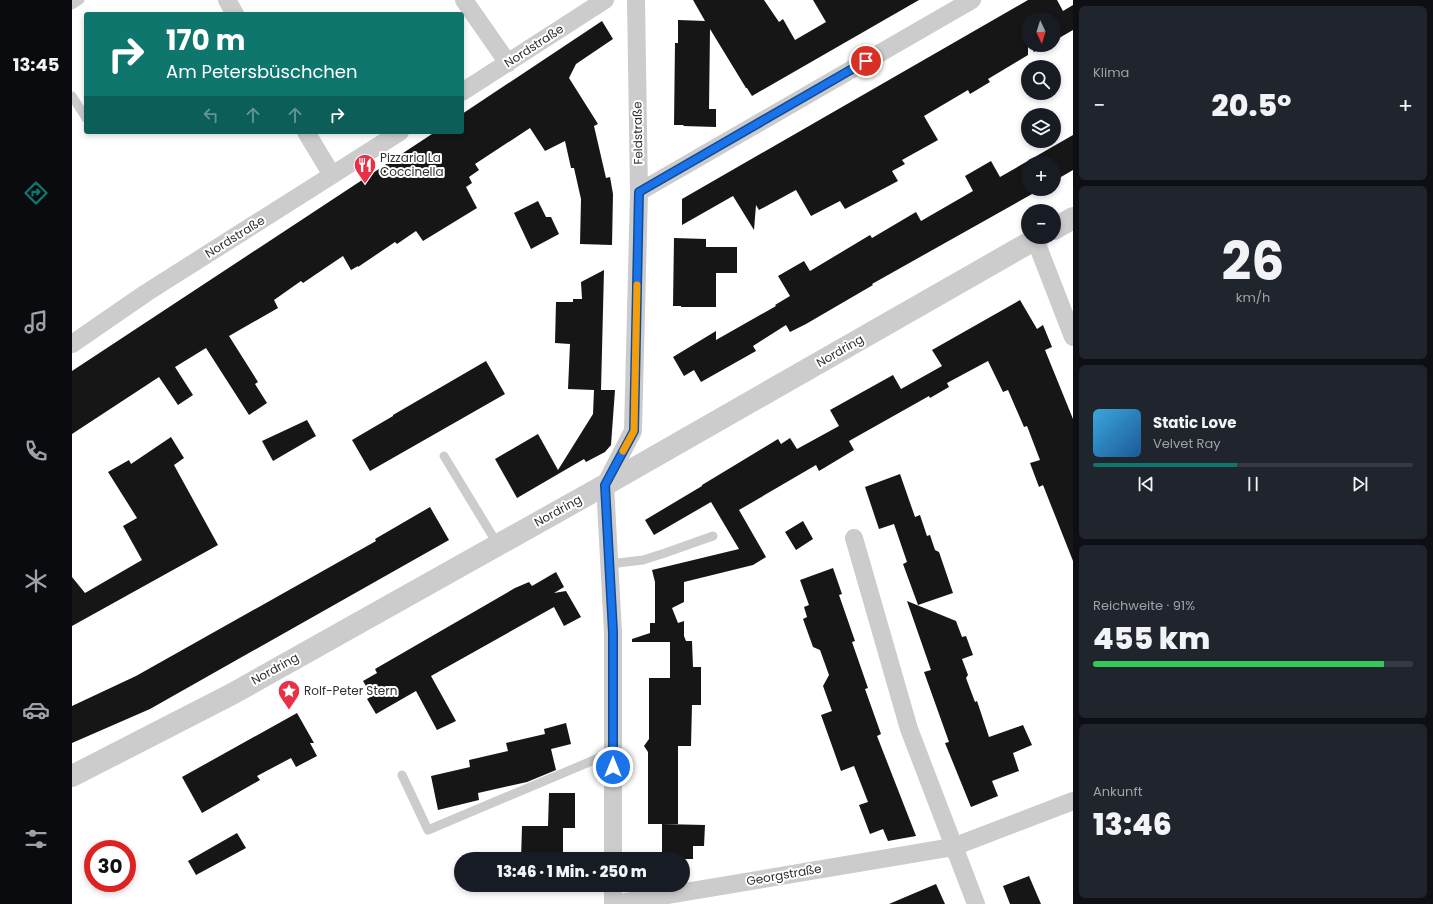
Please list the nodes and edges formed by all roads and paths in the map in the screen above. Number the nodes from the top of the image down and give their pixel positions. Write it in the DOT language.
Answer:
graph roads {
  1 [pos="80,0"];
  2 [pos="227,0"];
  3 [pos="464,0"];
  4 [pos="605,0"];
  5 [pos="636,0"];
  6 [pos="972,0"];
  7 [pos="72,5"];
  8 [pos="234,12"];
  9 [pos="508,63"];
  10 [pos="464,91"];
  11 [pos="72,96"];
  12 [pos="84,115"];
  13 [pos="307,134"];
  14 [pos="397,134"];
  15 [pos="332,175"];
  16 [pos="639,192"];
  17 [pos="1073,218"];
  18 [pos="1061,224"];
  19 [pos="1027,244"];
  20 [pos="1039,244"];
  21 [pos="1073,337"];
  22 [pos="72,344"];
  23 [pos="444,456"];
  24 [pos="605,485"];
  25 [pos="713,536"];
  26 [pos="854,538"];
  27 [pos="498,545"];
  28 [pos="610,564"];
  29 [pos="613,752"];
  30 [pos="402,775"];
  31 [pos="72,776"];
  32 [pos="1073,802"];
  33 [pos="953,847"];
  34 [pos="613,852"];
  35 [pos="613,892"];
  36 [pos="613,904"];
  37 [pos="976,904"];
  1 -- 7 [label="lane"];
  2 -- 8 [label="street"];
  3 -- 9 [label="street"];
  4 -- 9 [label="street, Nordstraße"];
  5 -- 16 [label="street, Feldstraße"];
  6 -- 16 [label="street"];
  9 -- 10 [label="street, Nordstraße"];
  11 -- 12 [label="lane"];
  13 -- 15 [label="street"];
  14 -- 15 [label="street, Nordstraße"];
  15 -- 22 [label="street, Nordstraße"];
  16 -- 24 [label="street, Feldstraße"];
  17 -- 18 [label="street"];
  19 -- 24 [label="street, Nordring"];
  20 -- 21 [label="street"];
  23 -- 27 [label="lane"];
  24 -- 27 [label="street, Nordring"];
  24 -- 28 [label="street"];
  25 -- 28 [label="lane"];
  26 -- 33 [label="street"];
  27 -- 31 [label="street, Nordring"];
  28 -- 29 [label="street"];
  29 -- 30 [label="lane"];
  29 -- 34 [label="street"];
  32 -- 33 [label="street, Georgstraße"];
  33 -- 36 [label="street, Georgstraße"];
  33 -- 37 [label="street"];
  35 -- 36 [label="street"];
}
